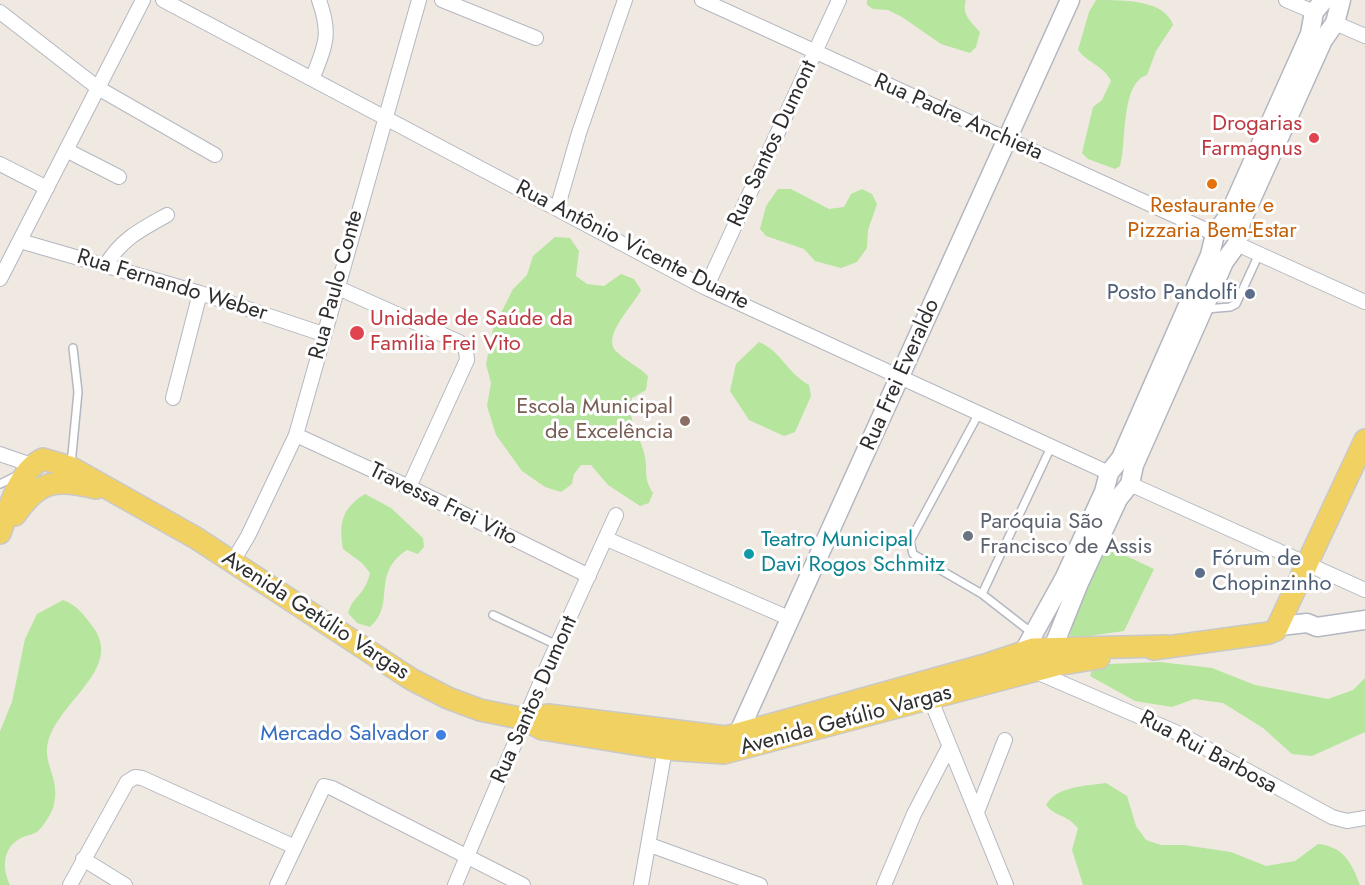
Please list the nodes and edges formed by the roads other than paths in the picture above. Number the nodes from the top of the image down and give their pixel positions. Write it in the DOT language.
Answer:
graph roads {
  1 [pos="142,0"];
  2 [pos="164,0"];
  3 [pos="319,0"];
  4 [pos="419,0"];
  5 [pos="442,0"];
  6 [pos="625,0"];
  7 [pos="702,0"];
  8 [pos="839,0"];
  9 [pos="1070,0"];
  10 [pos="1286,0"];
  11 [pos="0,12"];
  12 [pos="1326,13"];
  13 [pos="1365,36"];
  14 [pos="536,38"];
  15 [pos="814,53"];
  16 [pos="313,77"];
  17 [pos="98,88"];
  18 [pos="384,115"];
  19 [pos="1007,141"];
  20 [pos="66,150"];
  21 [pos="215,155"];
  22 [pos="0,164"];
  23 [pos="119,177"];
  24 [pos="47,188"];
  25 [pos="557,209"];
  26 [pos="167,215"];
  27 [pos="1226,239"];
  28 [pos="20,241"];
  29 [pos="1259,254"];
  30 [pos="106,265"];
  31 [pos="0,279"];
  32 [pos="336,287"];
  33 [pos="706,288"];
  34 [pos="200,293"];
  35 [pos="1365,302"];
  36 [pos="1203,309"];
  37 [pos="323,334"];
  38 [pos="73,348"];
  39 [pos="900,377"];
  40 [pos="173,398"];
  41 [pos="979,413"];
  42 [pos="296,435"];
  43 [pos="1365,440"];
  44 [pos="1051,447"];
  45 [pos="0,454"];
  46 [pos="63,463"];
  47 [pos="42,479"];
  48 [pos="1119,479"];
  49 [pos="0,484"];
  50 [pos="409,487"];
  51 [pos="114,492"];
  52 [pos="616,515"];
  53 [pos="0,533"];
  54 [pos="0,538"];
  55 [pos="607,539"];
  56 [pos="233,561"];
  57 [pos="1308,564"];
  58 [pos="589,576"];
  59 [pos="1365,590"];
  60 [pos="982,594"];
  61 [pos="1043,613"];
  62 [pos="493,615"];
  63 [pos="791,619"];
  64 [pos="1365,620"];
  65 [pos="1064,624"];
  66 [pos="1280,626"];
  67 [pos="1028,642"];
  68 [pos="557,645"];
  69 [pos="1046,666"];
  70 [pos="928,691"];
  71 [pos="525,719"];
  72 [pos="1005,740"];
  73 [pos="738,742"];
  74 [pos="949,747"];
  75 [pos="665,749"];
  76 [pos="977,812"];
  77 [pos="1365,818"];
  78 [pos="650,844"];
  79 [pos="295,847"];
  80 [pos="467,856"];
  81 [pos="83,859"];
  82 [pos="70,885"];
  83 [pos="125,885"];
  84 [pos="278,885"];
  85 [pos="455,885"];
  86 [pos="523,885"];
  87 [pos="641,885"];
  88 [pos="760,885"];
  89 [pos="884,885"];
  90 [pos="1006,885"];
  1 -- 17 [label="street"];
  2 -- 16 [label="street, Rua Antônio Vicente Duarte"];
  3 -- 16 [label="street"];
  4 -- 18 [label="street, Rua Paulo Conte"];
  5 -- 14 [label="street"];
  6 -- 25 [label="street"];
  7 -- 15 [label="street, Rua Padre Anchieta"];
  8 -- 15 [label="street, Rua Santos Dumont"];
  9 -- 19 [label="main road, Rua Frei Everaldo"];
  10 -- 12 [label="street"];
  11 -- 17 [label="street"];
  12 -- 13 [label="street"];
  12 -- 27 [label="main road"];
  15 -- 19 [label="street, Rua Padre Anchieta"];
  15 -- 33 [label="street, Rua Santos Dumont"];
  16 -- 18 [label="street, Rua Antônio Vicente Duarte"];
  17 -- 20 [label="street"];
  17 -- 21 [label="street"];
  18 -- 25 [label="street, Rua Antônio Vicente Duarte"];
  18 -- 32 [label="street, Rua Paulo Conte"];
  19 -- 27 [label="street, Rua Padre Anchieta"];
  19 -- 39 [label="main road, Rua Frei Everaldo"];
  20 -- 23 [label="street"];
  20 -- 24 [label="street"];
  22 -- 24 [label="street"];
  24 -- 28 [label="street"];
  25 -- 33 [label="street, Rua Antônio Vicente Duarte"];
  26 -- 30 [label="street"];
  27 -- 29 [label="street, Rua Padre Anchieta"];
  27 -- 36 [label="main road"];
  27 -- 48 [label="main road"];
  28 -- 30 [label="street, Rua Fernando Weber"];
  28 -- 31 [label="street"];
  29 -- 35 [label="street, Rua Padre Anchieta"];
  29 -- 36 [label="lane"];
  30 -- 34 [label="street, Rua Fernando Weber"];
  32 -- 37 [label="street, Rua Paulo Conte"];
  32 -- 50 [label="street"];
  33 -- 39 [label="street, Rua Antônio Vicente Duarte"];
  34 -- 37 [label="street, Rua Fernando Weber"];
  34 -- 40 [label="street"];
  36 -- 48 [label="main road"];
  37 -- 42 [label="street, Rua Paulo Conte"];
  38 -- 46 [label="lane"];
  39 -- 41 [label="street, Rua Antônio Vicente Duarte"];
  39 -- 63 [label="main road, Rua Frei Everaldo"];
  41 -- 44 [label="street, Rua Antônio Vicente Duarte"];
  41 -- 60 [label="lane"];
  42 -- 50 [label="street, Travessa Frei Vito"];
  42 -- 56 [label="street, Rua Paulo Conte"];
  43 -- 57 [label="main road"];
  44 -- 48 [label="street, Rua Antônio Vicente Duarte"];
  44 -- 60 [label="lane"];
  45 -- 47 [label="street, Avenida Getúlio Vargas"];
  46 -- 47 [label="main road"];
  46 -- 51 [label="main road, Avenida Getúlio Vargas"];
  47 -- 49 [label="lane"];
  47 -- 51 [label="main road, Avenida Getúlio Vargas"];
  47 -- 53 [label="main road"];
  47 -- 54 [label="main road"];
  48 -- 57 [label="street, Rua Antônio Vicente Duarte"];
  48 -- 61 [label="main road"];
  48 -- 65 [label="main road"];
  50 -- 58 [label="street, Travessa Frei Vito"];
  51 -- 56 [label="main road, Avenida Getúlio Vargas"];
  52 -- 55 [label="street, Rua Santos Dumont"];
  55 -- 58 [label="street, Rua Santos Dumont"];
  55 -- 63 [label="street"];
  56 -- 71 [label="main road, Avenida Getúlio Vargas"];
  57 -- 59 [label="street, Rua Antônio Vicente Duarte"];
  57 -- 66 [label="main road"];
  58 -- 68 [label="street, Rua Santos Dumont"];
  60 -- 67 [label="lane"];
  61 -- 65 [label="main road"];
  61 -- 67 [label="main road"];
  62 -- 68 [label="lane"];
  63 -- 73 [label="main road, Rua Frei Everaldo"];
  64 -- 66 [label="main road, Avenida Getúlio Vargas"];
  65 -- 69 [label="main road"];
  66 -- 69 [label="main road, Avenida Getúlio Vargas"];
  67 -- 69 [label="main road, Avenida Getúlio Vargas"];
  67 -- 69 [label="main road"];
  67 -- 70 [label="main road, Avenida Getúlio Vargas"];
  68 -- 71 [label="street, Rua Santos Dumont"];
  69 -- 70 [label="main road, Avenida Getúlio Vargas"];
  69 -- 77 [label="street, Rua Rui Barbosa"];
  70 -- 73 [label="main road, Avenida Getúlio Vargas"];
  70 -- 74 [label="street"];
  71 -- 73 [label="main road, Avenida Getúlio Vargas"];
  71 -- 75 [label="main road, Avenida Getúlio Vargas"];
  71 -- 80 [label="street, Rua Santos Dumont"];
  72 -- 76 [label="street"];
  73 -- 75 [label="main road, Avenida Getúlio Vargas"];
  74 -- 76 [label="street"];
  74 -- 89 [label="street"];
  75 -- 78 [label="street"];
  76 -- 90 [label="street"];
  78 -- 87 [label="street"];
  78 -- 88 [label="street"];
  79 -- 80 [label="street"];
  79 -- 81 [label="street"];
  79 -- 84 [label="street"];
  80 -- 85 [label="street, Rua Santos Dumont"];
  80 -- 86 [label="street"];
  81 -- 82 [label="street"];
  81 -- 83 [label="street"];
}
